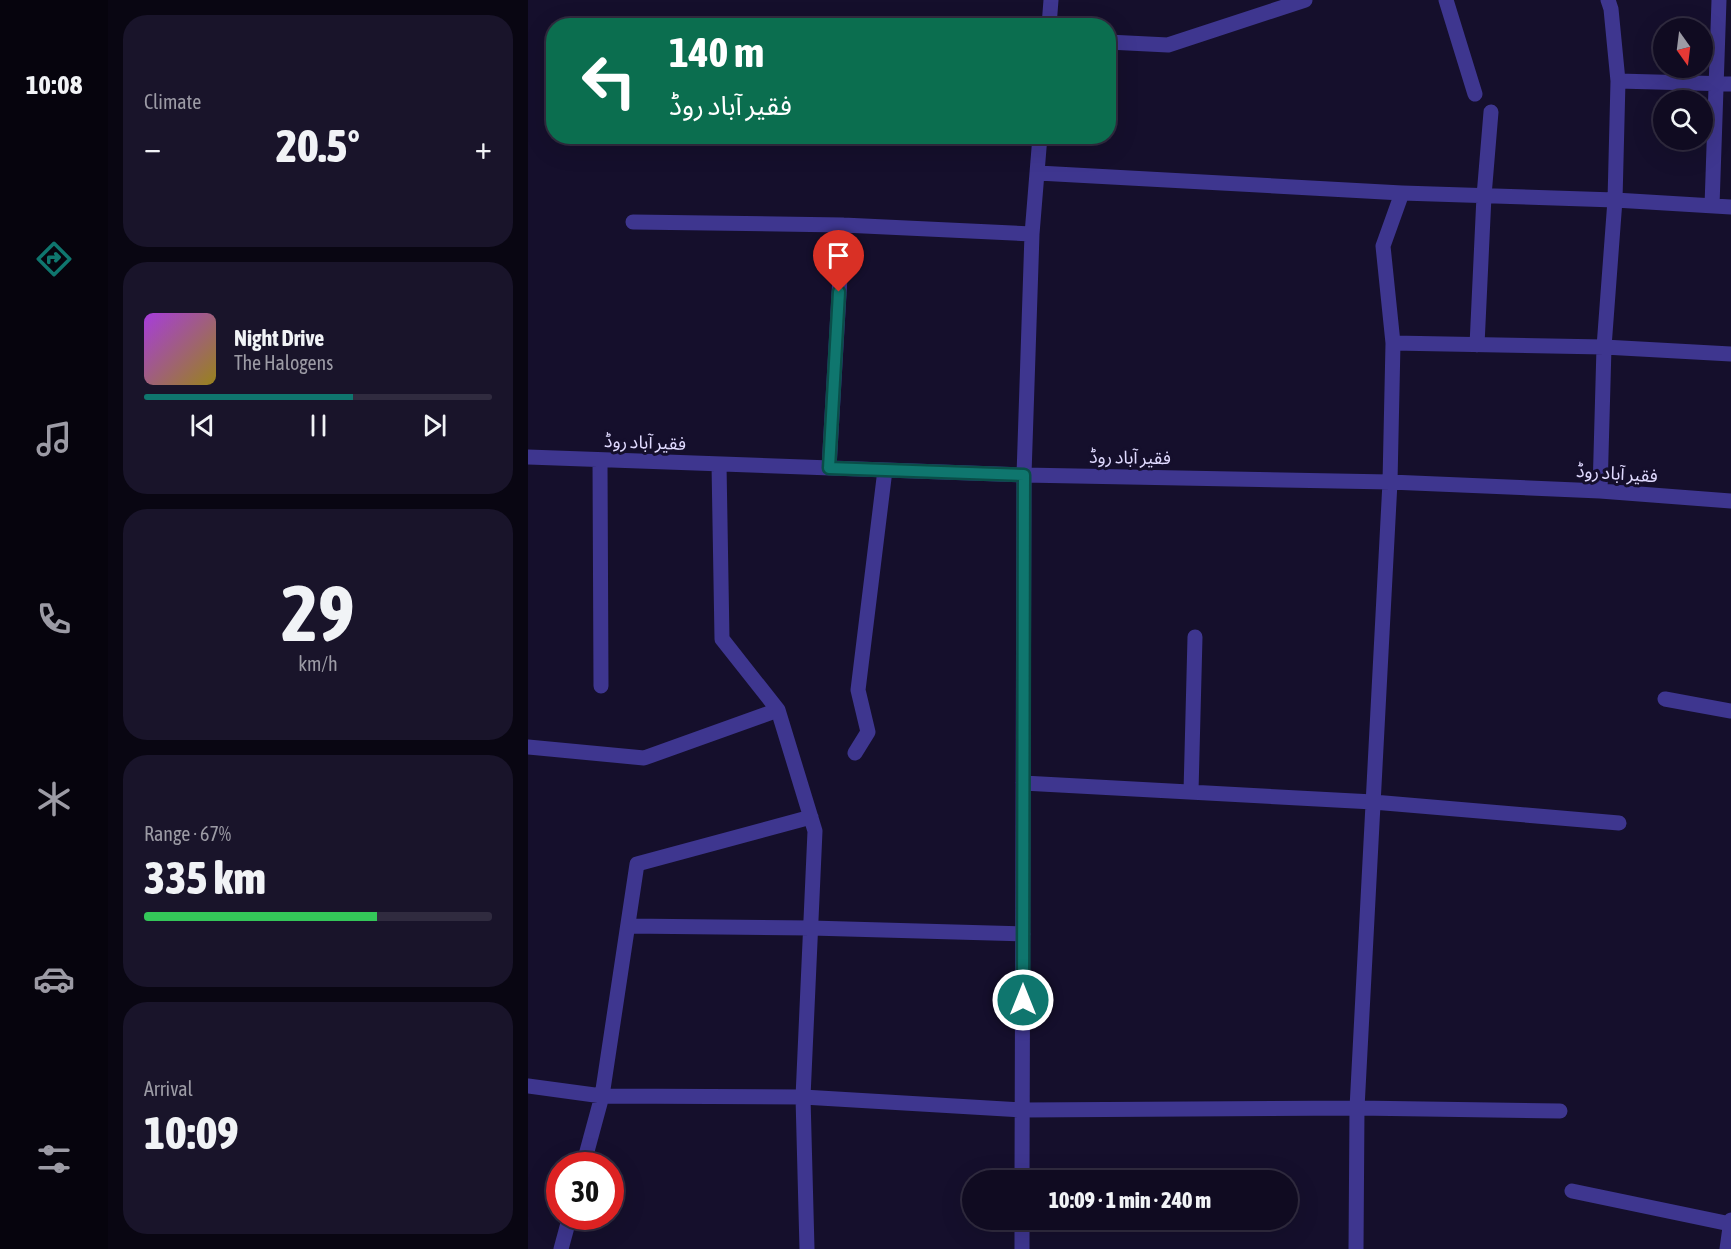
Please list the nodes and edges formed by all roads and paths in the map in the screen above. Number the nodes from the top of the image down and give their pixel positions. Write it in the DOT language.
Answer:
graph roads {
  1 [pos="1050,0"];
  2 [pos="1305,0"];
  3 [pos="1446,0"];
  4 [pos="1608,0"];
  5 [pos="1719,0"];
  6 [pos="1049,18"];
  7 [pos="1116,42"];
  8 [pos="1618,81"];
  9 [pos="1715,84"];
  10 [pos="1731,84"];
  11 [pos="1475,94"];
  12 [pos="1491,112"];
  13 [pos="1040,144"];
  14 [pos="1038,173"];
  15 [pos="1402,193"];
  16 [pos="1484,196"];
  17 [pos="1615,200"];
  18 [pos="1712,206"];
  19 [pos="1731,207"];
  20 [pos="633,222"];
  21 [pos="843,225"];
  22 [pos="1032,234"];
  23 [pos="1393,343"];
  24 [pos="1477,345"];
  25 [pos="1604,347"];
  26 [pos="1731,354"];
  27 [pos="528,457"];
  28 [pos="600,460"];
  29 [pos="719,464"];
  30 [pos="829,468"];
  31 [pos="885,470"];
  32 [pos="1024,475"];
  33 [pos="1390,482"];
  34 [pos="1600,491"];
  35 [pos="1731,501"];
  36 [pos="1195,637"];
  37 [pos="601,686"];
  38 [pos="1665,699"];
  39 [pos="778,710"];
  40 [pos="1731,711"];
  41 [pos="528,747"];
  42 [pos="855,753"];
  43 [pos="1023,783"];
  44 [pos="1191,792"];
  45 [pos="1373,802"];
  46 [pos="811,817"];
  47 [pos="1619,824"];
  48 [pos="628,926"];
  49 [pos="811,928"];
  50 [pos="1023,934"];
  51 [pos="528,1086"];
  52 [pos="602,1096"];
  53 [pos="804,1098"];
  54 [pos="1357,1108"];
  55 [pos="1023,1110"];
  56 [pos="1560,1111"];
  57 [pos="587,1152"];
  58 [pos="1022,1170"];
  59 [pos="1572,1191"];
  60 [pos="1731,1222"];
  61 [pos="566,1230"];
  62 [pos="1022,1230"];
  63 [pos="561,1249"];
  64 [pos="807,1249"];
  65 [pos="1022,1249"];
  66 [pos="1356,1249"];
  67 [pos="1727,1249"];
  1 -- 6 [label="street"];
  2 -- 7 [label="street"];
  3 -- 11 [label="street"];
  4 -- 8 [label="street"];
  5 -- 9 [label="street"];
  8 -- 9 [label="street"];
  8 -- 17 [label="street"];
  9 -- 10 [label="street"];
  9 -- 18 [label="street"];
  12 -- 16 [label="street"];
  13 -- 14 [label="street"];
  14 -- 15 [label="street"];
  14 -- 22 [label="street"];
  15 -- 16 [label="street"];
  15 -- 23 [label="street"];
  16 -- 17 [label="street"];
  16 -- 24 [label="street"];
  17 -- 18 [label="street"];
  17 -- 25 [label="street"];
  18 -- 19 [label="street"];
  20 -- 21 [label="street"];
  21 -- 22 [label="street"];
  21 -- 30 [label="street"];
  22 -- 32 [label="street"];
  23 -- 24 [label="street"];
  23 -- 33 [label="street"];
  24 -- 25 [label="street"];
  25 -- 26 [label="street"];
  25 -- 34 [label="street"];
  27 -- 28 [label="street, فقیر آباد روڈ"];
  28 -- 29 [label="street, فقیر آباد روڈ"];
  28 -- 37 [label="street"];
  29 -- 30 [label="street, فقیر آباد روڈ"];
  29 -- 39 [label="street"];
  30 -- 31 [label="street, فقیر آباد روڈ"];
  31 -- 32 [label="street, فقیر آباد روڈ"];
  31 -- 42 [label="street"];
  32 -- 33 [label="street, فقیر آباد روڈ"];
  32 -- 43 [label="street"];
  33 -- 34 [label="street, فقیر آباد روڈ"];
  33 -- 45 [label="street"];
  34 -- 35 [label="street, فقیر آباد روڈ"];
  36 -- 44 [label="street"];
  38 -- 40 [label="street"];
  39 -- 41 [label="street"];
  39 -- 46 [label="street"];
  43 -- 44 [label="street"];
  43 -- 50 [label="street"];
  44 -- 45 [label="street"];
  45 -- 47 [label="street"];
  45 -- 54 [label="street"];
  46 -- 48 [label="street"];
  46 -- 49 [label="street"];
  48 -- 49 [label="street"];
  48 -- 52 [label="street"];
  49 -- 50 [label="street"];
  49 -- 53 [label="street"];
  50 -- 55 [label="street"];
  51 -- 52 [label="street"];
  52 -- 53 [label="street"];
  52 -- 57 [label="street"];
  53 -- 55 [label="street"];
  53 -- 64 [label="street"];
  54 -- 55 [label="street"];
  54 -- 56 [label="street"];
  54 -- 66 [label="street"];
  55 -- 58 [label="street"];
  59 -- 60 [label="street"];
  60 -- 67 [label="street"];
  61 -- 63 [label="street"];
  62 -- 65 [label="street"];
}
